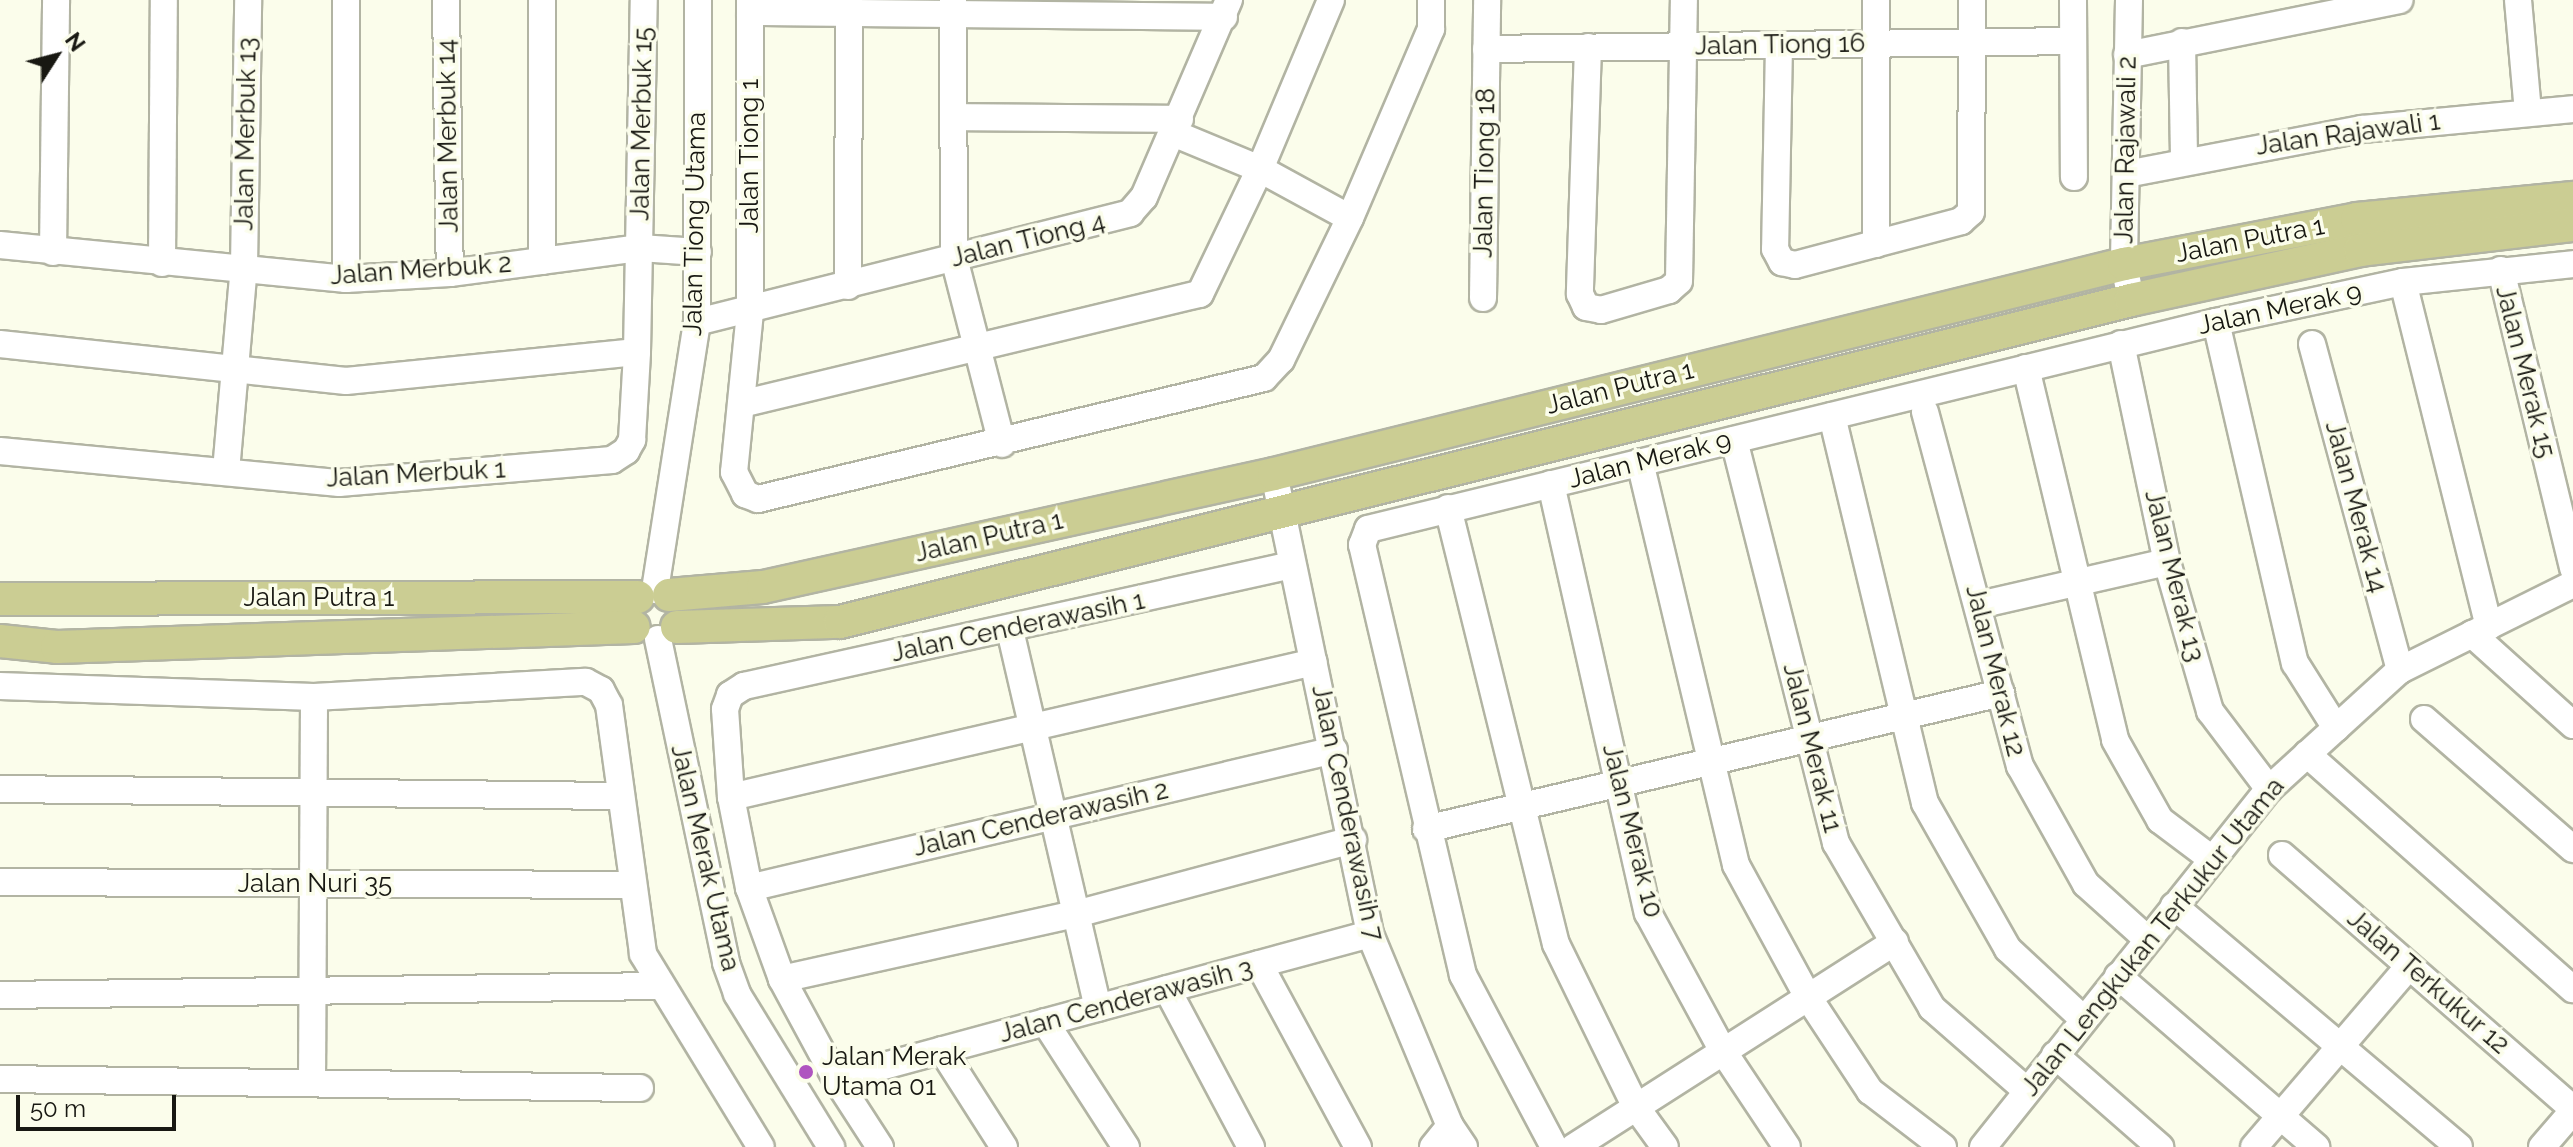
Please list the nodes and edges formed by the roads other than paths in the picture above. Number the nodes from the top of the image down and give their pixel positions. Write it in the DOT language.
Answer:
graph roads {
  1 [pos="56,0"];
  2 [pos="164,0"];
  3 [pos="248,0"];
  4 [pos="346,0"];
  5 [pos="446,0"];
  6 [pos="542,0"];
  7 [pos="644,0"];
  8 [pos="698,0"];
  9 [pos="1331,0"];
  10 [pos="1431,0"];
  11 [pos="1487,0"];
  12 [pos="1684,0"];
  13 [pos="1876,0"];
  14 [pos="1972,0"];
  15 [pos="2073,0"];
  16 [pos="2129,0"];
  17 [pos="2399,0"];
  18 [pos="2518,0"];
  19 [pos="750,6"];
  20 [pos="849,7"];
  21 [pos="953,8"];
  22 [pos="1226,8"];
  23 [pos="2073,41"];
  24 [pos="2182,42"];
  25 [pos="1972,43"];
  26 [pos="1875,44"];
  27 [pos="1779,45"];
  28 [pos="1683,46"];
  29 [pos="1588,47"];
  30 [pos="1486,49"];
  31 [pos="2127,55"];
  32 [pos="2573,109"];
  33 [pos="2528,111"];
  34 [pos="954,117"];
  35 [pos="1176,126"];
  36 [pos="2184,159"];
  37 [pos="1260,169"];
  38 [pos="2126,174"];
  39 [pos="2074,177"];
  40 [pos="2573,198"];
  41 [pos="1350,218"];
  42 [pos="2573,225"];
  43 [pos="1876,244"];
  44 [pos="0,245"];
  45 [pos="640,248"];
  46 [pos="53,252"];
  47 [pos="698,252"];
  48 [pos="954,258"];
  49 [pos="542,261"];
  50 [pos="162,263"];
  51 [pos="2124,264"];
  52 [pos="2573,264"];
  53 [pos="244,267"];
  54 [pos="2501,270"];
  55 [pos="450,273"];
  56 [pos="346,279"];
  57 [pos="2403,282"];
  58 [pos="848,286"];
  59 [pos="1483,298"];
  60 [pos="2131,300"];
  61 [pos="750,312"];
  62 [pos="697,322"];
  63 [pos="2216,322"];
  64 [pos="0,344"];
  65 [pos="2121,344"];
  66 [pos="2312,344"];
  67 [pos="977,349"];
  68 [pos="637,352"];
  69 [pos="2026,368"];
  70 [pos="235,370"];
  71 [pos="741,404"];
  72 [pos="1925,412"];
  73 [pos="1832,416"];
  74 [pos="1734,440"];
  75 [pos="1002,444"];
  76 [pos="0,451"];
  77 [pos="1640,462"];
  78 [pos="226,471"];
  79 [pos="1274,474"];
  80 [pos="1551,484"];
  81 [pos="1448,508"];
  82 [pos="1283,511"];
  83 [pos="2167,562"];
  84 [pos="1292,565"];
  85 [pos="2573,568"];
  86 [pos="2074,583"];
  87 [pos="2573,584"];
  88 [pos="0,599"];
  89 [pos="1979,605"];
  90 [pos="655,612"];
  91 [pos="1010,630"];
  92 [pos="2480,630"];
  93 [pos="0,641"];
  94 [pos="1314,662"];
  95 [pos="2400,670"];
  96 [pos="0,686"];
  97 [pos="2001,693"];
  98 [pos="314,697"];
  99 [pos="1907,715"];
  100 [pos="2424,719"];
  101 [pos="2573,725"];
  102 [pos="1033,728"];
  103 [pos="2336,728"];
  104 [pos="1810,738"];
  105 [pos="1334,750"];
  106 [pos="2307,754"];
  107 [pos="1714,761"];
  108 [pos="1618,784"];
  109 [pos="0,789"];
  110 [pos="2269,789"];
  111 [pos="314,795"];
  112 [pos="618,796"];
  113 [pos="731,797"];
  114 [pos="1523,806"];
  115 [pos="1054,816"];
  116 [pos="1426,829"];
  117 [pos="1353,840"];
  118 [pos="2573,849"];
  119 [pos="2282,855"];
  120 [pos="2212,859"];
  121 [pos="0,882"];
  122 [pos="313,884"];
  123 [pos="630,885"];
  124 [pos="749,888"];
  125 [pos="2174,906"];
  126 [pos="1076,914"];
  127 [pos="1370,934"];
  128 [pos="2147,939"];
  129 [pos="1895,942"];
  130 [pos="1259,964"];
  131 [pos="2409,966"];
  132 [pos="2118,976"];
  133 [pos="782,979"];
  134 [pos="661,986"];
  135 [pos="313,988"];
  136 [pos="1167,989"];
  137 [pos="2573,989"];
  138 [pos="0,995"];
  139 [pos="1808,997"];
  140 [pos="1098,1008"];
  141 [pos="2083,1019"];
  142 [pos="1045,1022"];
  143 [pos="2340,1045"];
  144 [pos="942,1050"];
  145 [pos="1723,1051"];
  146 [pos="2055,1055"];
  147 [pos="0,1079"];
  148 [pos="836,1079"];
  149 [pos="312,1083"];
  150 [pos="640,1088"];
  151 [pos="2027,1091"];
  152 [pos="1636,1107"];
  153 [pos="2573,1110"];
  154 [pos="2281,1117"];
  155 [pos="1457,1136"];
  156 [pos="761,1147"];
  157 [pos="831,1147"];
  158 [pos="880,1147"];
  159 [pos="1004,1147"];
  160 [pos="1126,1147"];
  161 [pos="1251,1147"];
  162 [pos="1358,1147"];
  163 [pos="1433,1147"];
  164 [pos="1554,1147"];
  165 [pos="1574,1147"];
  166 [pos="1665,1147"];
  167 [pos="1787,1147"];
  168 [pos="1943,1147"];
  169 [pos="1983,1147"];
  170 [pos="2160,1147"];
  171 [pos="2254,1147"];
  172 [pos="2316,1147"];
  173 [pos="2459,1147"];
  174 [pos="2542,1147"];
  1 -- 46 [label="street"];
  2 -- 50 [label="street"];
  3 -- 53 [label="street, Jalan Merbuk 13"];
  4 -- 56 [label="street"];
  5 -- 55 [label="street, Jalan Merbuk 14"];
  6 -- 49 [label="street"];
  7 -- 45 [label="street, Jalan Merbuk 15"];
  8 -- 47 [label="street, Jalan Tiong Utama"];
  9 -- 37 [label="street"];
  10 -- 41 [label="street, Jalan Tiong 1"];
  11 -- 30 [label="street, Jalan Tiong 18"];
  12 -- 28 [label="street"];
  13 -- 26 [label="street"];
  14 -- 25 [label="street"];
  15 -- 23 [label="street"];
  16 -- 31 [label="street, Jalan Rajawali 2"];
  17 -- 24 [label="street"];
  18 -- 33 [label="street"];
  19 -- 20 [label="street"];
  19 -- 61 [label="street, Jalan Tiong 1"];
  20 -- 21 [label="street"];
  20 -- 58 [label="street"];
  21 -- 22 [label="street"];
  21 -- 34 [label="street"];
  22 -- 35 [label="street, Jalan Tiong 4"];
  23 -- 25 [label="street, Jalan Tiong 16"];
  23 -- 39 [label="street"];
  24 -- 31 [label="street"];
  24 -- 36 [label="street"];
  25 -- 26 [label="street, Jalan Tiong 16"];
  25 -- 43 [label="street"];
  26 -- 27 [label="street, Jalan Tiong 16"];
  26 -- 43 [label="street"];
  27 -- 28 [label="street, Jalan Tiong 16"];
  27 -- 43 [label="street"];
  28 -- 29 [label="street, Jalan Tiong 16"];
  28 -- 29 [label="street"];
  29 -- 30 [label="street, Jalan Tiong 16"];
  30 -- 59 [label="street, Jalan Tiong 18"];
  31 -- 38 [label="street, Jalan Rajawali 2"];
  32 -- 33 [label="street, Jalan Rajawali 1"];
  33 -- 36 [label="street, Jalan Rajawali 1"];
  34 -- 35 [label="street"];
  34 -- 48 [label="street"];
  35 -- 37 [label="street"];
  35 -- 48 [label="street, Jalan Tiong 4"];
  36 -- 38 [label="street, Jalan Rajawali 1"];
  37 -- 41 [label="street"];
  37 -- 67 [label="street"];
  38 -- 51 [label="street, Jalan Rajawali 2"];
  40 -- 51 [label="main road, Jalan Putra 1"];
  41 -- 75 [label="street, Jalan Tiong 1"];
  42 -- 60 [label="main road, Jalan Putra 1"];
  44 -- 46 [label="street, Jalan Merbuk 2"];
  45 -- 47 [label="street, Jalan Merbuk 2"];
  45 -- 49 [label="street, Jalan Merbuk 2"];
  45 -- 68 [label="street, Jalan Merbuk 1"];
  46 -- 50 [label="street, Jalan Merbuk 2"];
  47 -- 62 [label="street, Jalan Tiong Utama"];
  48 -- 58 [label="street, Jalan Tiong 4"];
  48 -- 67 [label="street"];
  49 -- 55 [label="street, Jalan Merbuk 2"];
  50 -- 53 [label="street, Jalan Merbuk 2"];
  51 -- 60 [label="street, Jalan Rajawali 2"];
  51 -- 79 [label="main road, Jalan Putra 1"];
  52 -- 54 [label="street, Jalan Merak 9"];
  53 -- 56 [label="street, Jalan Merbuk 2"];
  53 -- 70 [label="street, Jalan Merbuk 13"];
  54 -- 57 [label="street, Jalan Merak 9"];
  54 -- 85 [label="street, Jalan Merak 15"];
  55 -- 56 [label="street, Jalan Merbuk 2"];
  57 -- 63 [label="street, Jalan Merak 9"];
  57 -- 92 [label="street"];
  58 -- 61 [label="street, Jalan Tiong 4"];
  60 -- 82 [label="main road, Jalan Putra 1"];
  61 -- 62 [label="street, Jalan Tiong 4"];
  61 -- 71 [label="street, Jalan Tiong 1"];
  62 -- 90 [label="street, Jalan Tiong Utama"];
  63 -- 65 [label="street, Jalan Merak 9"];
  63 -- 103 [label="street"];
  64 -- 70 [label="street"];
  65 -- 69 [label="street, Jalan Merak 9"];
  65 -- 83 [label="street, Jalan Merak 13"];
  66 -- 95 [label="street, Jalan Merak 14"];
  67 -- 71 [label="street"];
  67 -- 75 [label="street"];
  68 -- 70 [label="street"];
  68 -- 78 [label="street, Jalan Merbuk 1"];
  69 -- 73 [label="street, Jalan Merak 9"];
  69 -- 86 [label="street"];
  70 -- 78 [label="street, Jalan Merbuk 13"];
  71 -- 75 [label="street, Jalan Tiong 1"];
  72 -- 89 [label="street, Jalan Merak 12"];
  73 -- 74 [label="street, Jalan Merak 9"];
  73 -- 99 [label="street"];
  74 -- 77 [label="street, Jalan Merak 9"];
  74 -- 104 [label="street, Jalan Merak 11"];
  76 -- 78 [label="street, Jalan Merbuk 1"];
  77 -- 80 [label="street, Jalan Merak 9"];
  77 -- 107 [label="street"];
  79 -- 82 [label="street, Jalan Cenderawasih 7"];
  79 -- 90 [label="main road, Jalan Putra 1"];
  80 -- 81 [label="street, Jalan Merak 9"];
  80 -- 108 [label="street, Jalan Merak 10"];
  81 -- 114 [label="street"];
  81 -- 116 [label="street, Jalan Merak 9"];
  82 -- 84 [label="street, Jalan Cenderawasih 7"];
  82 -- 90 [label="main road, Jalan Putra 1"];
  83 -- 86 [label="street"];
  83 -- 110 [label="street, Jalan Merak 13"];
  84 -- 91 [label="street, Jalan Cenderawasih 1"];
  84 -- 94 [label="street, Jalan Cenderawasih 7"];
  86 -- 89 [label="street"];
  86 -- 120 [label="street"];
  87 -- 92 [label="street, Jalan Lengkukan Terkukur Utama"];
  88 -- 90 [label="main road, Jalan Putra 1"];
  89 -- 97 [label="street, Jalan Merak 12"];
  90 -- 93 [label="main road, Jalan Putra 1"];
  90 -- 157 [label="street, Jalan Merak Utama"];
  91 -- 102 [label="street"];
  91 -- 113 [label="street, Jalan Cenderawasih 1"];
  92 -- 95 [label="street, Jalan Lengkukan Terkukur Utama"];
  92 -- 101 [label="street"];
  94 -- 102 [label="street"];
  94 -- 105 [label="street, Jalan Cenderawasih 7"];
  95 -- 103 [label="street, Jalan Lengkukan Terkukur Utama"];
  96 -- 98 [label="street"];
  97 -- 99 [label="street"];
  97 -- 128 [label="street, Jalan Merak 12"];
  98 -- 111 [label="street"];
  98 -- 112 [label="street"];
  99 -- 104 [label="street"];
  99 -- 141 [label="street"];
  100 -- 118 [label="street"];
  102 -- 113 [label="street"];
  102 -- 115 [label="street"];
  103 -- 106 [label="street, Jalan Lengkukan Terkukur Utama"];
  104 -- 107 [label="street"];
  104 -- 129 [label="street, Jalan Merak 11"];
  105 -- 115 [label="street, Jalan Cenderawasih 2"];
  105 -- 117 [label="street, Jalan Cenderawasih 7"];
  106 -- 110 [label="street, Jalan Lengkukan Terkukur Utama"];
  106 -- 137 [label="street"];
  107 -- 108 [label="street"];
  107 -- 139 [label="street"];
  108 -- 114 [label="street"];
  108 -- 145 [label="street, Jalan Merak 10"];
  109 -- 111 [label="street"];
  110 -- 120 [label="street, Jalan Lengkukan Terkukur Utama"];
  111 -- 112 [label="street"];
  111 -- 122 [label="street"];
  112 -- 123 [label="street"];
  113 -- 124 [label="street"];
  114 -- 116 [label="street"];
  114 -- 152 [label="street"];
  115 -- 124 [label="street, Jalan Cenderawasih 2"];
  115 -- 126 [label="street"];
  116 -- 164 [label="street, Jalan Merak 9"];
  117 -- 126 [label="street"];
  117 -- 127 [label="street, Jalan Cenderawasih 7"];
  119 -- 131 [label="street, Jalan Terkukur 12"];
  120 -- 125 [label="street, Jalan Lengkukan Terkukur Utama"];
  121 -- 122 [label="street, Jalan Nuri 35"];
  122 -- 123 [label="street, Jalan Nuri 35"];
  122 -- 135 [label="street"];
  123 -- 134 [label="street"];
  124 -- 133 [label="street"];
  125 -- 128 [label="street, Jalan Lengkukan Terkukur Utama"];
  125 -- 143 [label="street"];
  126 -- 133 [label="street"];
  126 -- 140 [label="street"];
  127 -- 130 [label="street, Jalan Cenderawasih 3"];
  127 -- 155 [label="street, Jalan Cenderawasih 7"];
  128 -- 132 [label="street, Jalan Lengkukan Terkukur Utama"];
  129 -- 139 [label="street"];
  129 -- 151 [label="street, Jalan Merak 11"];
  130 -- 136 [label="street, Jalan Cenderawasih 3"];
  130 -- 162 [label="street"];
  131 -- 143 [label="street"];
  131 -- 153 [label="street, Jalan Terkukur 12"];
  132 -- 141 [label="street, Jalan Lengkukan Terkukur Utama"];
  132 -- 154 [label="street"];
  133 -- 148 [label="street"];
  134 -- 135 [label="street"];
  134 -- 156 [label="street"];
  135 -- 138 [label="street"];
  135 -- 149 [label="street"];
  136 -- 140 [label="street, Jalan Cenderawasih 3"];
  136 -- 161 [label="street"];
  139 -- 145 [label="street"];
  139 -- 168 [label="street"];
  140 -- 142 [label="street, Jalan Cenderawasih 3"];
  141 -- 146 [label="street, Jalan Lengkukan Terkukur Utama"];
  142 -- 144 [label="street, Jalan Cenderawasih 3"];
  142 -- 160 [label="street"];
  143 -- 154 [label="street"];
  143 -- 173 [label="street"];
  144 -- 148 [label="street, Jalan Cenderawasih 3"];
  144 -- 159 [label="street"];
  145 -- 152 [label="street"];
  145 -- 167 [label="street, Jalan Merak 10"];
  146 -- 151 [label="street, Jalan Lengkukan Terkukur Utama"];
  146 -- 170 [label="street"];
  147 -- 149 [label="street"];
  148 -- 158 [label="street"];
  149 -- 150 [label="street"];
  151 -- 169 [label="street, Jalan Lengkukan Terkukur Utama"];
  152 -- 165 [label="street"];
  152 -- 166 [label="street"];
  153 -- 174 [label="street"];
  154 -- 171 [label="street"];
  154 -- 172 [label="street"];
  155 -- 163 [label="street"];
}
